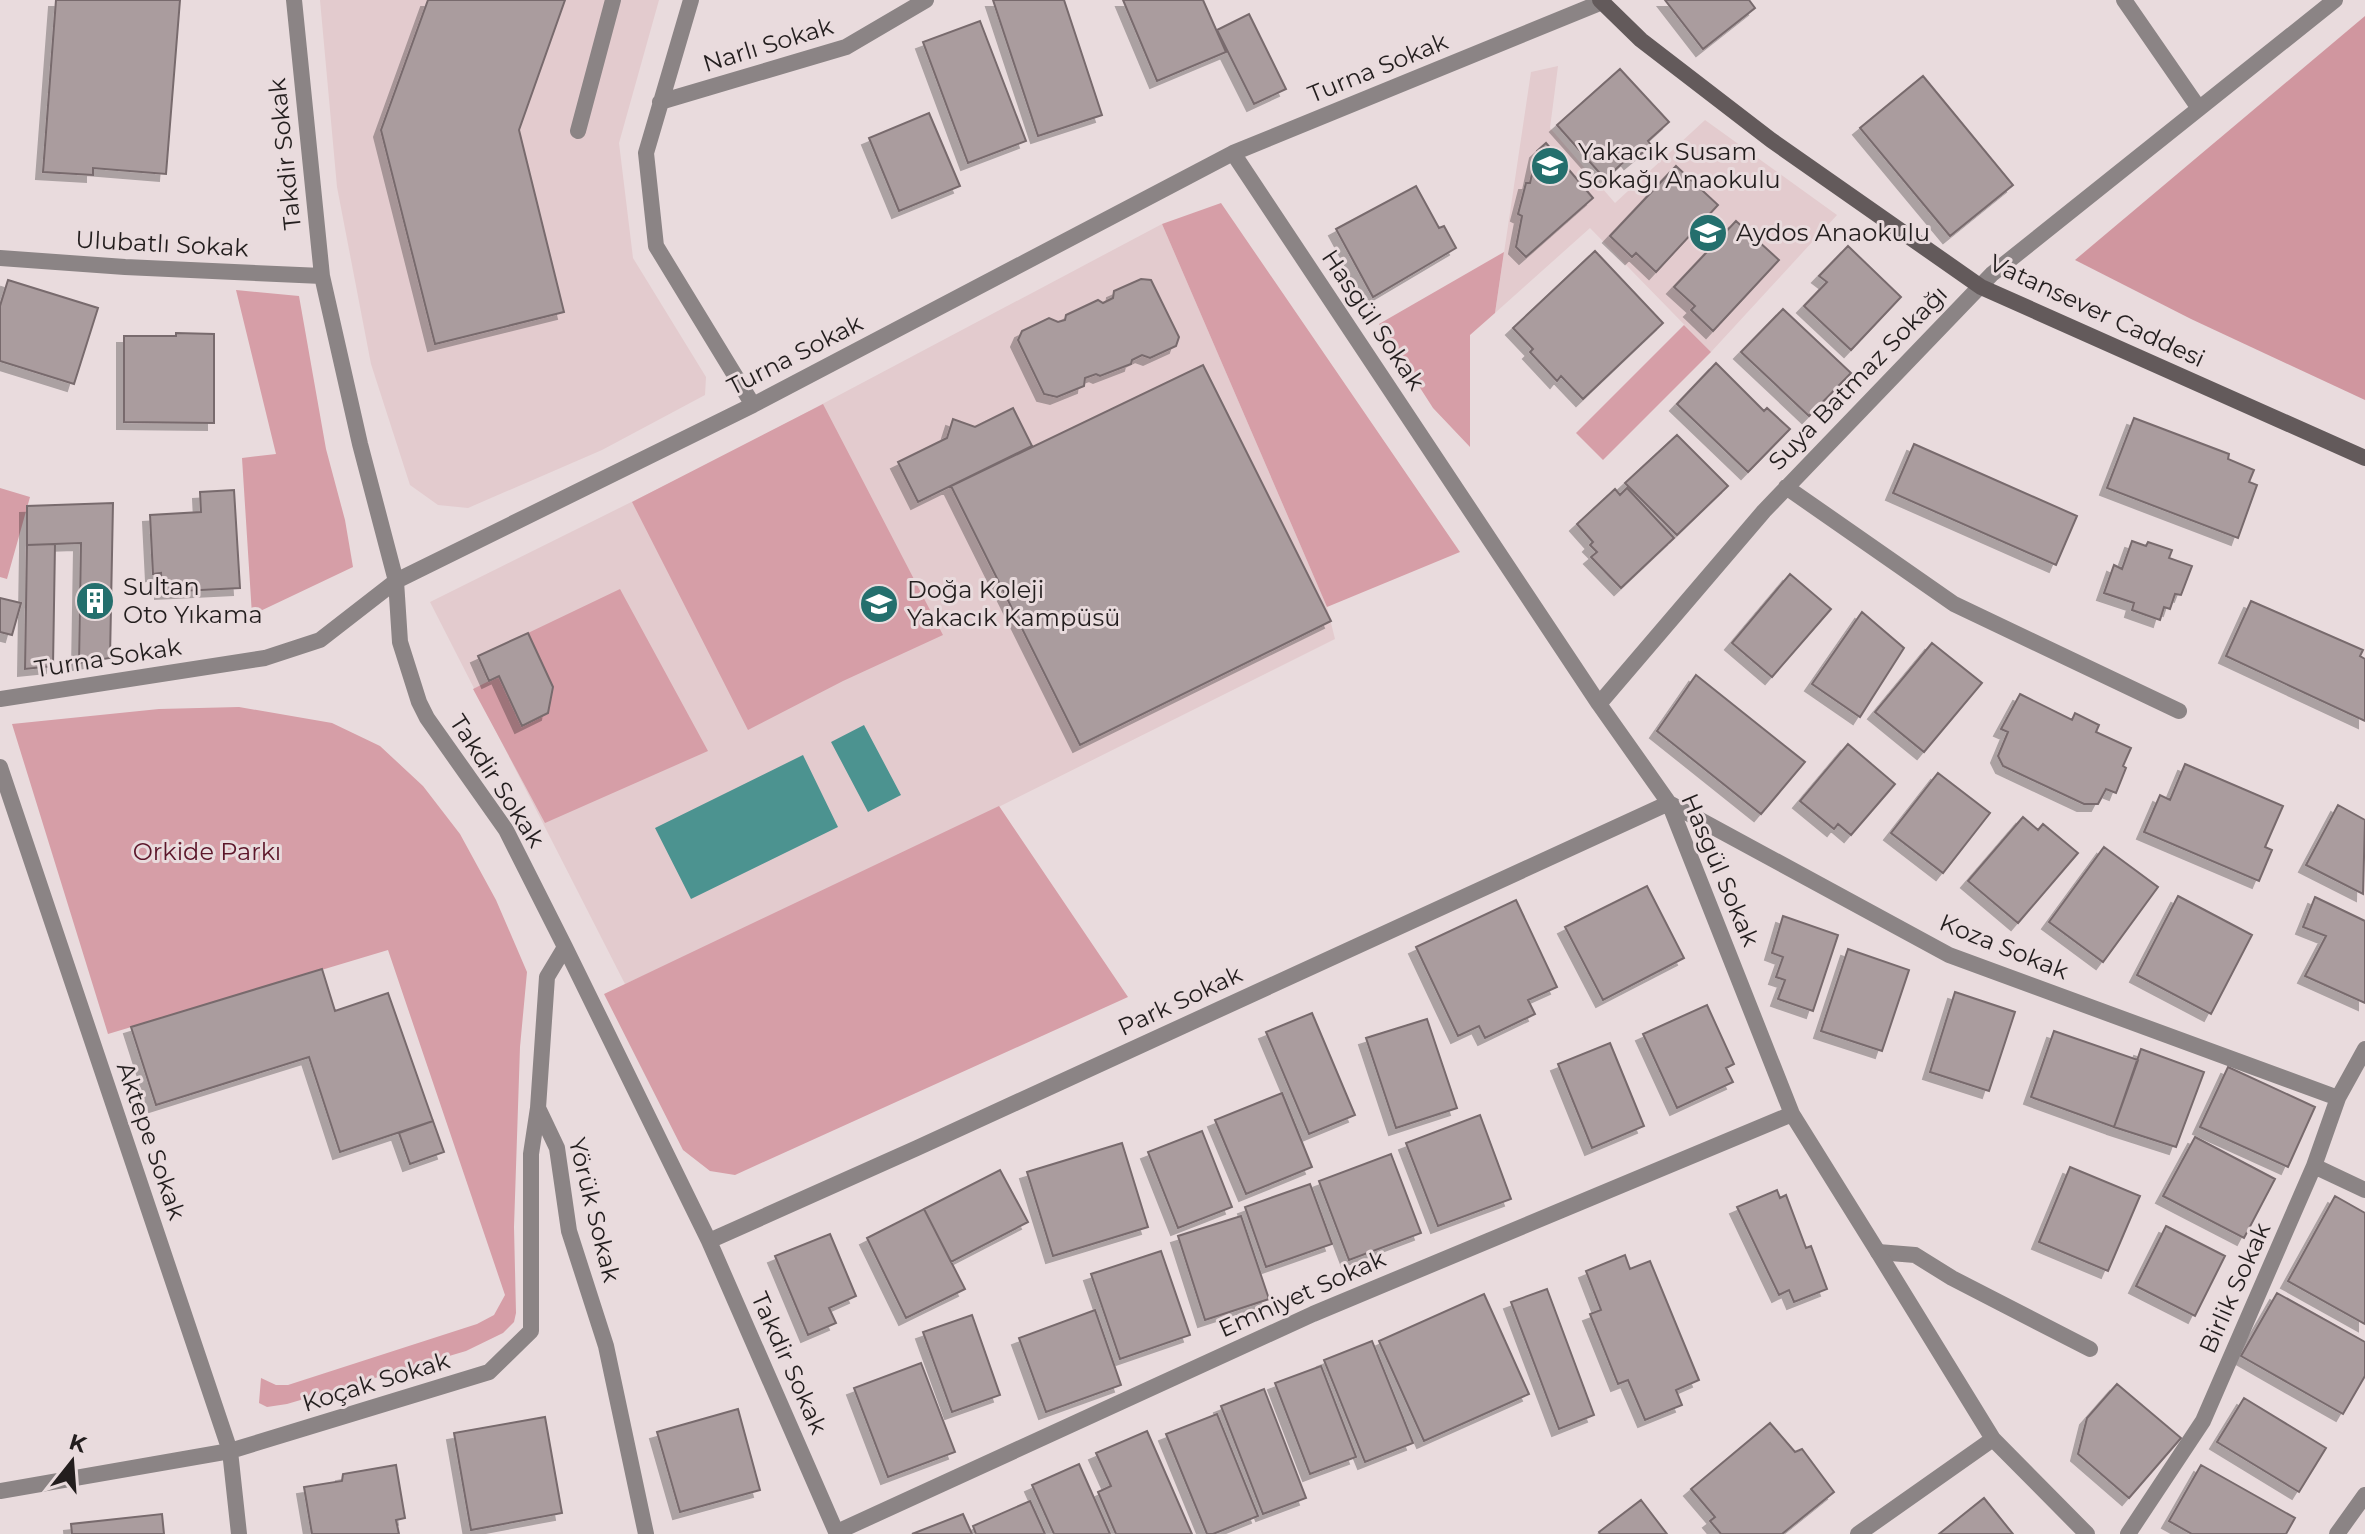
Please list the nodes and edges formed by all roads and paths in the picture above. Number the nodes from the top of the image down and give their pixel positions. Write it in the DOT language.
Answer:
graph roads {
  1 [pos="294,0"];
  2 [pos="613,0"];
  3 [pos="691,0"];
  4 [pos="926,0"];
  5 [pos="2124,0"];
  6 [pos="2335,0"];
  7 [pos="1601,1"];
  8 [pos="660,102"];
  9 [pos="2198,107"];
  10 [pos="578,131"];
  11 [pos="1233,153"];
  12 [pos="0,258"];
  13 [pos="322,276"];
  14 [pos="1981,287"];
  15 [pos="753,405"];
  16 [pos="2365,458"];
  17 [pos="1786,487"];
  18 [pos="396,581"];
  19 [pos="0,699"];
  20 [pos="1599,704"];
  21 [pos="2179,711"];
  22 [pos="0,767"];
  23 [pos="1669,803"];
  24 [pos="565,947"];
  25 [pos="2365,1049"];
  26 [pos="2338,1098"];
  27 [pos="538,1108"];
  28 [pos="1792,1114"];
  29 [pos="2314,1166"];
  30 [pos="2365,1190"];
  31 [pos="709,1241"];
  32 [pos="1878,1252"];
  33 [pos="2090,1349"];
  34 [pos="1993,1439"];
  35 [pos="230,1451"];
  36 [pos="0,1491"];
  37 [pos="2365,1495"];
  38 [pos="837,1533"];
  39 [pos="239,1534"];
  40 [pos="646,1534"];
  41 [pos="1858,1534"];
  42 [pos="2087,1534"];
  43 [pos="2128,1534"];
  44 [pos="2337,1534"];
  1 -- 13 [label="street, Takdir Sokak"];
  2 -- 10 [label="street"];
  3 -- 8 [label="street"];
  4 -- 8 [label="street, Narlı Sokak"];
  5 -- 9 [label="street"];
  6 -- 9 [label="street, Suya Batmaz Sokağı"];
  7 -- 11 [label="street, Turna Sokak"];
  7 -- 14 [label="main road, Vatansever Caddesi"];
  8 -- 15 [label="street"];
  9 -- 14 [label="street, Suya Batmaz Sokağı"];
  11 -- 15 [label="street, Turna Sokak"];
  11 -- 20 [label="street, Hasgül Sokak"];
  12 -- 13 [label="street, Ulubatlı Sokak"];
  13 -- 18 [label="street, Takdir Sokak"];
  14 -- 16 [label="main road, Vatansever Caddesi"];
  14 -- 17 [label="street, Suya Batmaz Sokağı"];
  15 -- 18 [label="street, Turna Sokak"];
  17 -- 20 [label="street, Suya Batmaz Sokağı"];
  17 -- 21 [label="street"];
  18 -- 19 [label="street, Turna Sokak"];
  18 -- 24 [label="street, Takdir Sokak"];
  20 -- 23 [label="street, Hasgül Sokak"];
  22 -- 35 [label="street, Aktepe Sokak"];
  23 -- 26 [label="street, Koza Sokak"];
  23 -- 28 [label="street, Hasgül Sokak"];
  23 -- 31 [label="street, Park Sokak"];
  24 -- 27 [label="street, Yörük Sokak"];
  24 -- 31 [label="street, Takdir Sokak"];
  25 -- 26 [label="street, Birlik Sokak"];
  26 -- 29 [label="street, Birlik Sokak"];
  27 -- 35 [label="street, Koçak Sokak"];
  27 -- 40 [label="street, Yörük Sokak"];
  28 -- 32 [label="street, Hasgül Sokak"];
  28 -- 38 [label="street, Emniyet Sokak"];
  29 -- 30 [label="street"];
  29 -- 43 [label="street, Birlik Sokak"];
  31 -- 38 [label="street, Takdir Sokak"];
  32 -- 33 [label="street"];
  32 -- 34 [label="street, Hasgül Sokak"];
  34 -- 41 [label="street"];
  34 -- 42 [label="street, Hasgül Sokak"];
  35 -- 36 [label="street, Koçak Sokak"];
  35 -- 39 [label="street, Aktepe Sokak"];
  37 -- 44 [label="street"];
}
